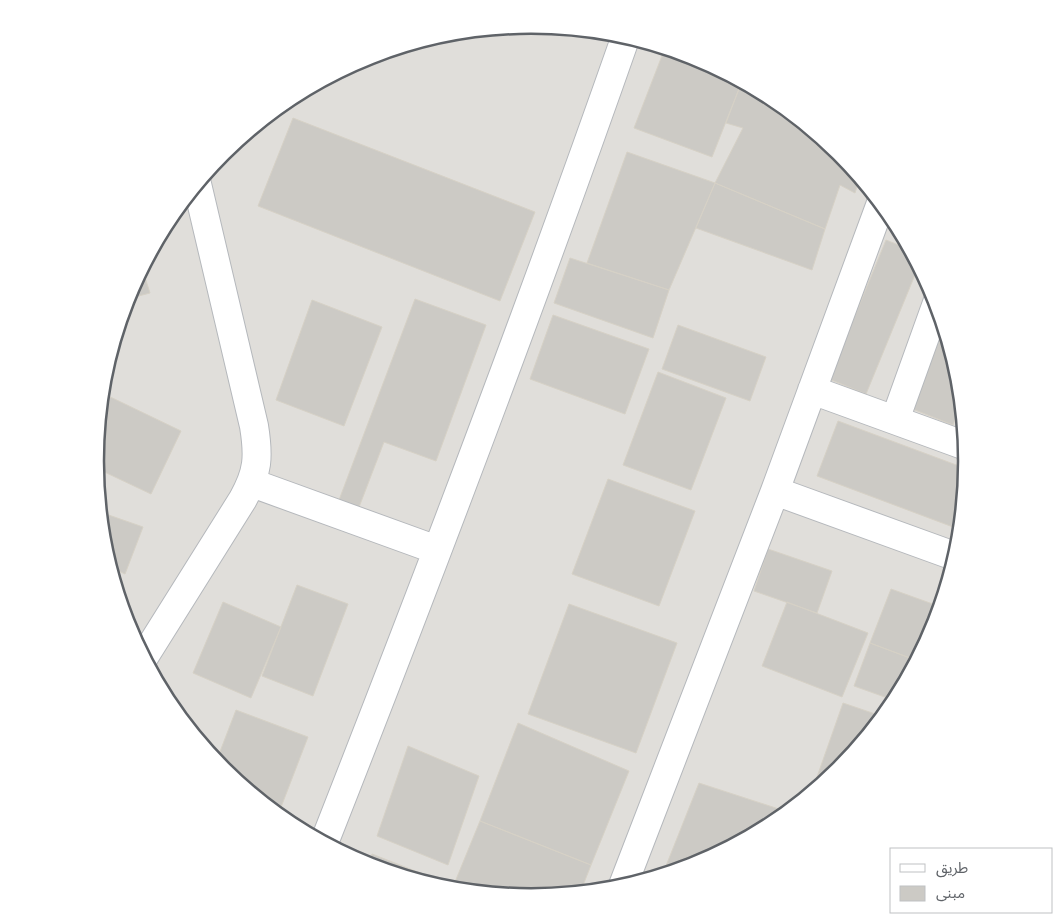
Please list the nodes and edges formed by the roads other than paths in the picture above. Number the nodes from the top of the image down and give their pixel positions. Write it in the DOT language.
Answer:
graph roads {
  1 [pos="623,44"];
  2 [pos="199,192"];
  3 [pos="878,211"];
  4 [pos="934,315"];
  5 [pos="812,390"];
  6 [pos="895,420"];
  7 [pos="958,443"];
  8 [pos="252,483"];
  9 [pos="775,491"];
  10 [pos="438,550"];
  11 [pos="949,554"];
  12 [pos="148,651"];
  13 [pos="326,837"];
  14 [pos="626,879"];
  1 -- 10 [label="lane"];
  2 -- 8 [label="lane"];
  3 -- 5 [label="lane"];
  4 -- 6 [label="lane"];
  5 -- 6 [label="lane"];
  5 -- 9 [label="lane"];
  6 -- 7 [label="lane"];
  8 -- 10 [label="lane"];
  8 -- 12 [label="lane"];
  9 -- 11 [label="lane"];
  9 -- 14 [label="lane"];
  10 -- 13 [label="lane"];
}
